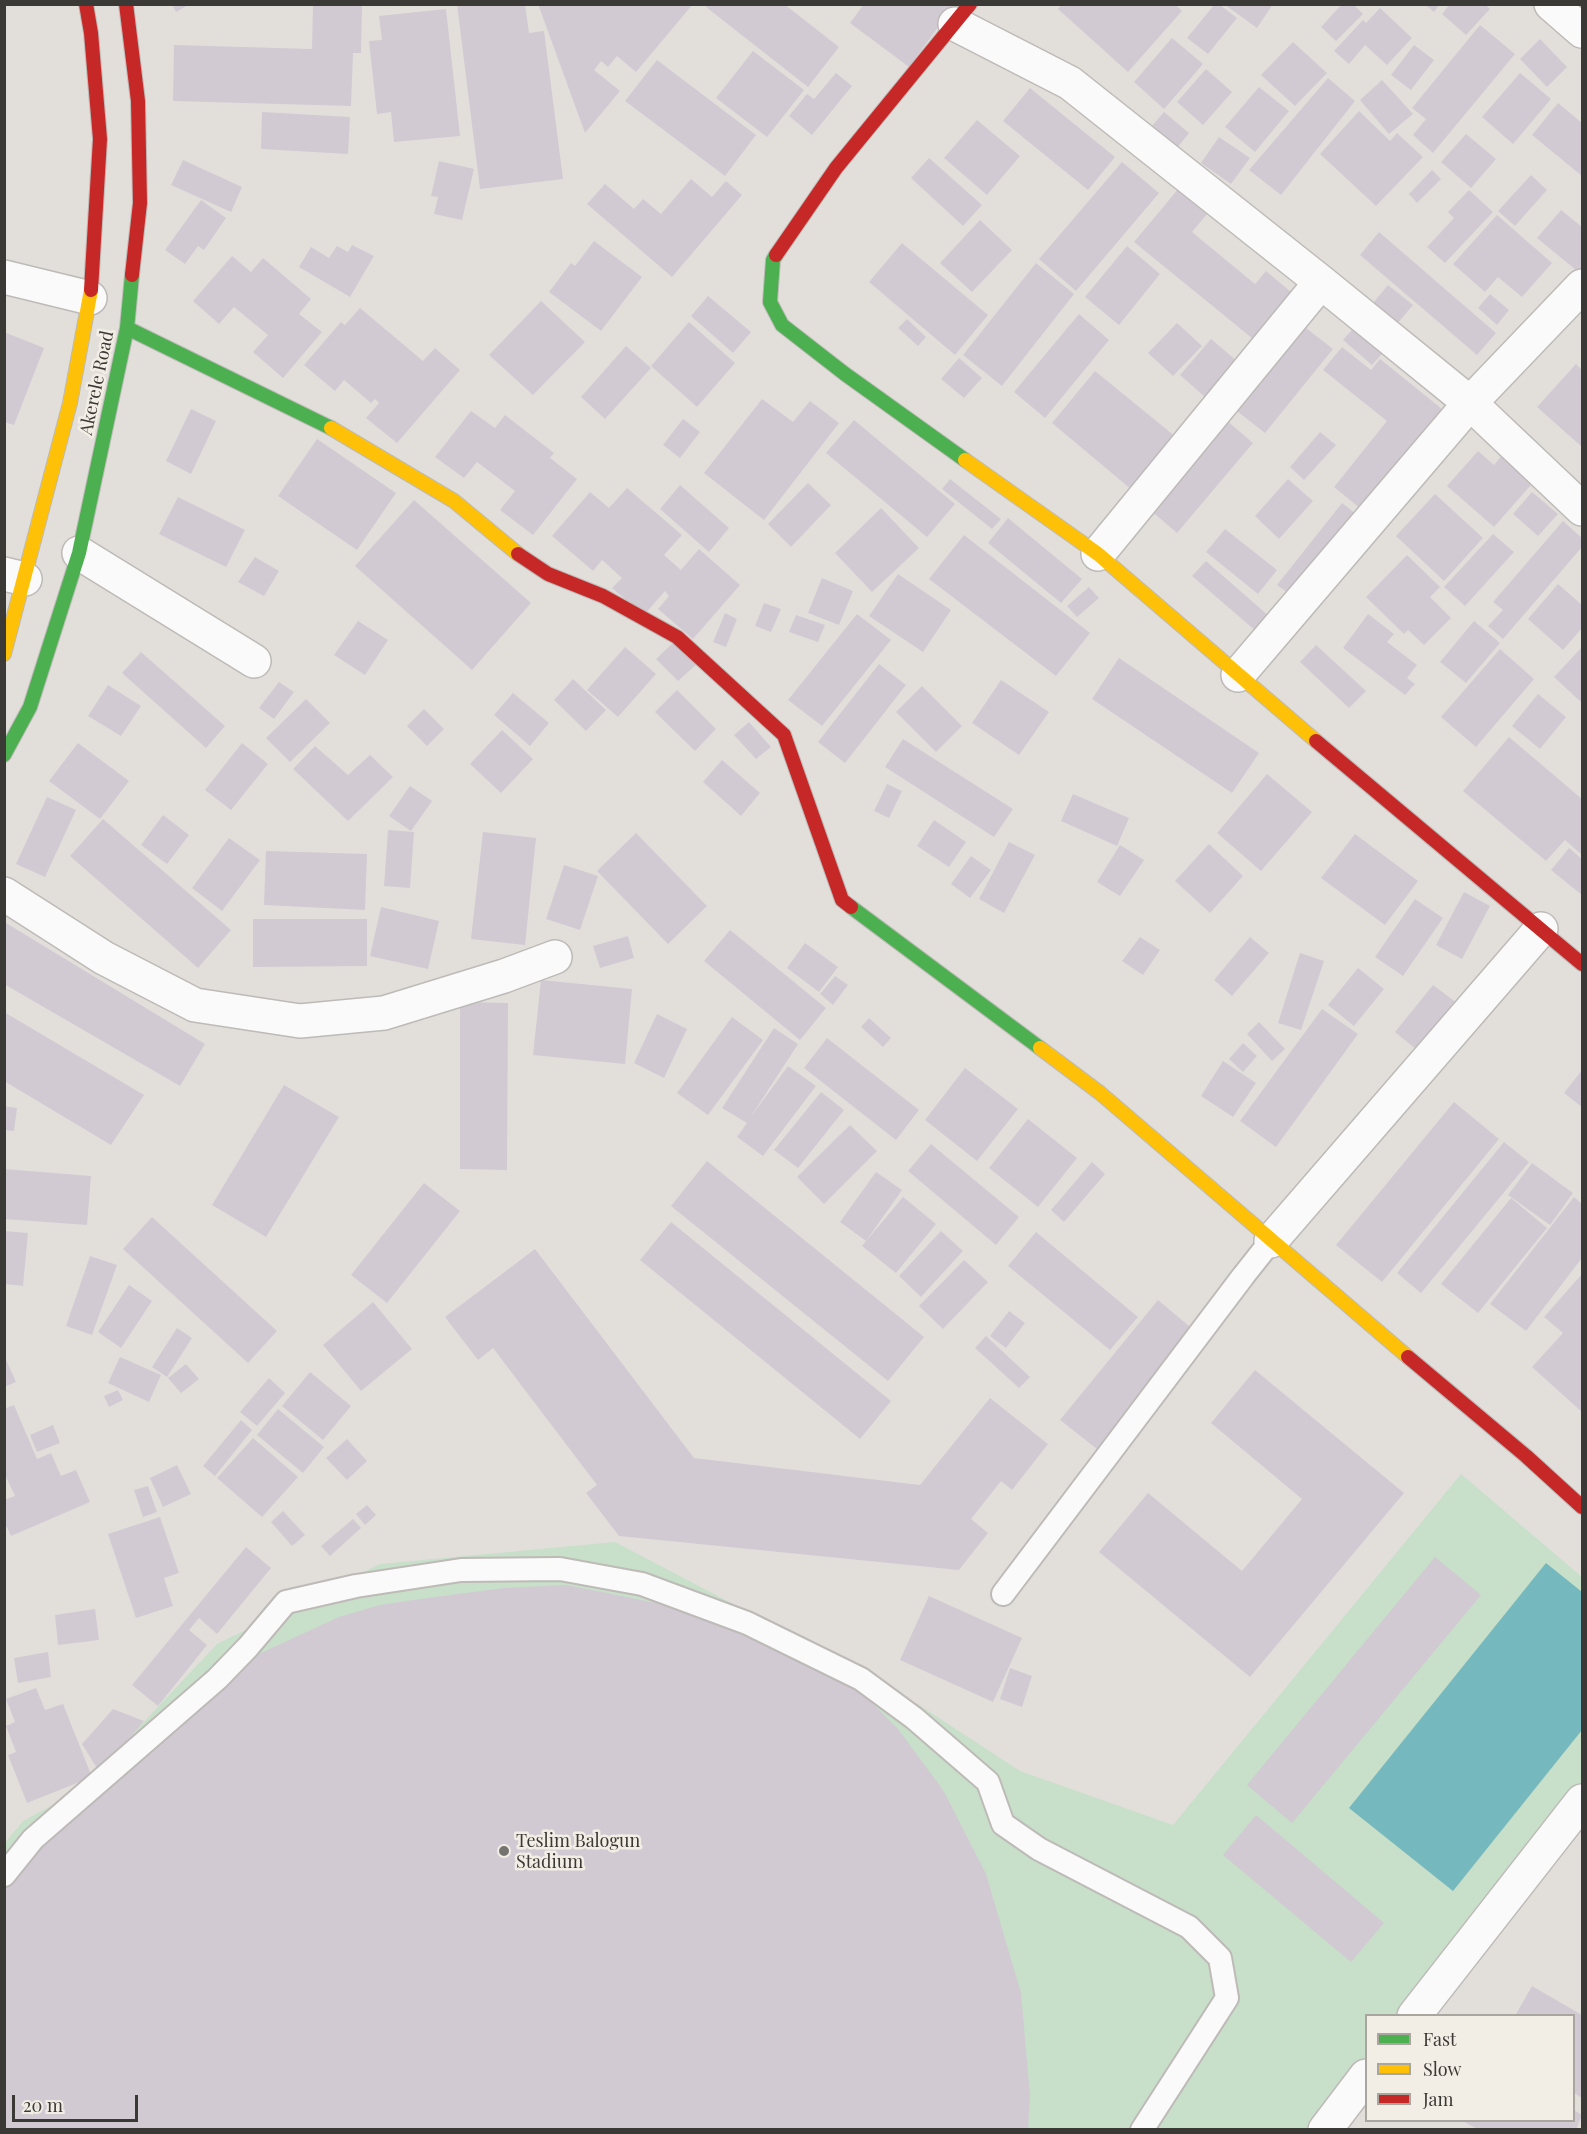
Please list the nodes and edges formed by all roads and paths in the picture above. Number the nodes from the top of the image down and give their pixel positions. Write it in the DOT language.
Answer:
graph roads {
  1 [pos="86,4"];
  2 [pos="126,4"];
  3 [pos="1551,4"];
  4 [pos="962,14"];
  5 [pos="1582,31"];
  6 [pos="4,277"];
  7 [pos="1322,282"];
  8 [pos="1582,286"];
  9 [pos="90,298"];
  10 [pos="127,328"];
  11 [pos="1470,403"];
  12 [pos="1582,509"];
  13 [pos="79,554"];
  14 [pos="1098,554"];
  15 [pos="15,576"];
  16 [pos="4,654"];
  17 [pos="254,661"];
  18 [pos="1238,675"];
  19 [pos="4,754"];
  20 [pos="4,894"];
  21 [pos="1542,929"];
  22 [pos="555,957"];
  23 [pos="1582,964"];
  24 [pos="1271,1241"];
  25 [pos="1582,1507"];
  26 [pos="1003,1594"];
  27 [pos="1582,1801"];
  28 [pos="4,1875"];
  29 [pos="1416,2014"];
  30 [pos="1365,2077"];
  31 [pos="1142,2130"];
  32 [pos="1325,2130"];
  1 -- 9 [label="street"];
  2 -- 10 [label="street, Akerele Road"];
  3 -- 5 [label="street"];
  4 -- 7 [label="street"];
  4 -- 14 [label="street"];
  6 -- 9 [label="street"];
  7 -- 11 [label="street"];
  7 -- 14 [label="street"];
  8 -- 11 [label="street"];
  9 -- 15 [label="street"];
  10 -- 13 [label="street, Akerele Road"];
  10 -- 24 [label="street"];
  11 -- 12 [label="street"];
  11 -- 18 [label="street"];
  13 -- 17 [label="street"];
  13 -- 19 [label="street, Akerele Road"];
  14 -- 18 [label="street"];
  15 -- 16 [label="street"];
  18 -- 21 [label="street"];
  20 -- 22 [label="street"];
  21 -- 23 [label="street"];
  21 -- 24 [label="street"];
  24 -- 25 [label="street"];
  24 -- 26 [label="lane"];
  27 -- 29 [label="street"];
  28 -- 31 [label="lane"];
  30 -- 32 [label="street"];
}
